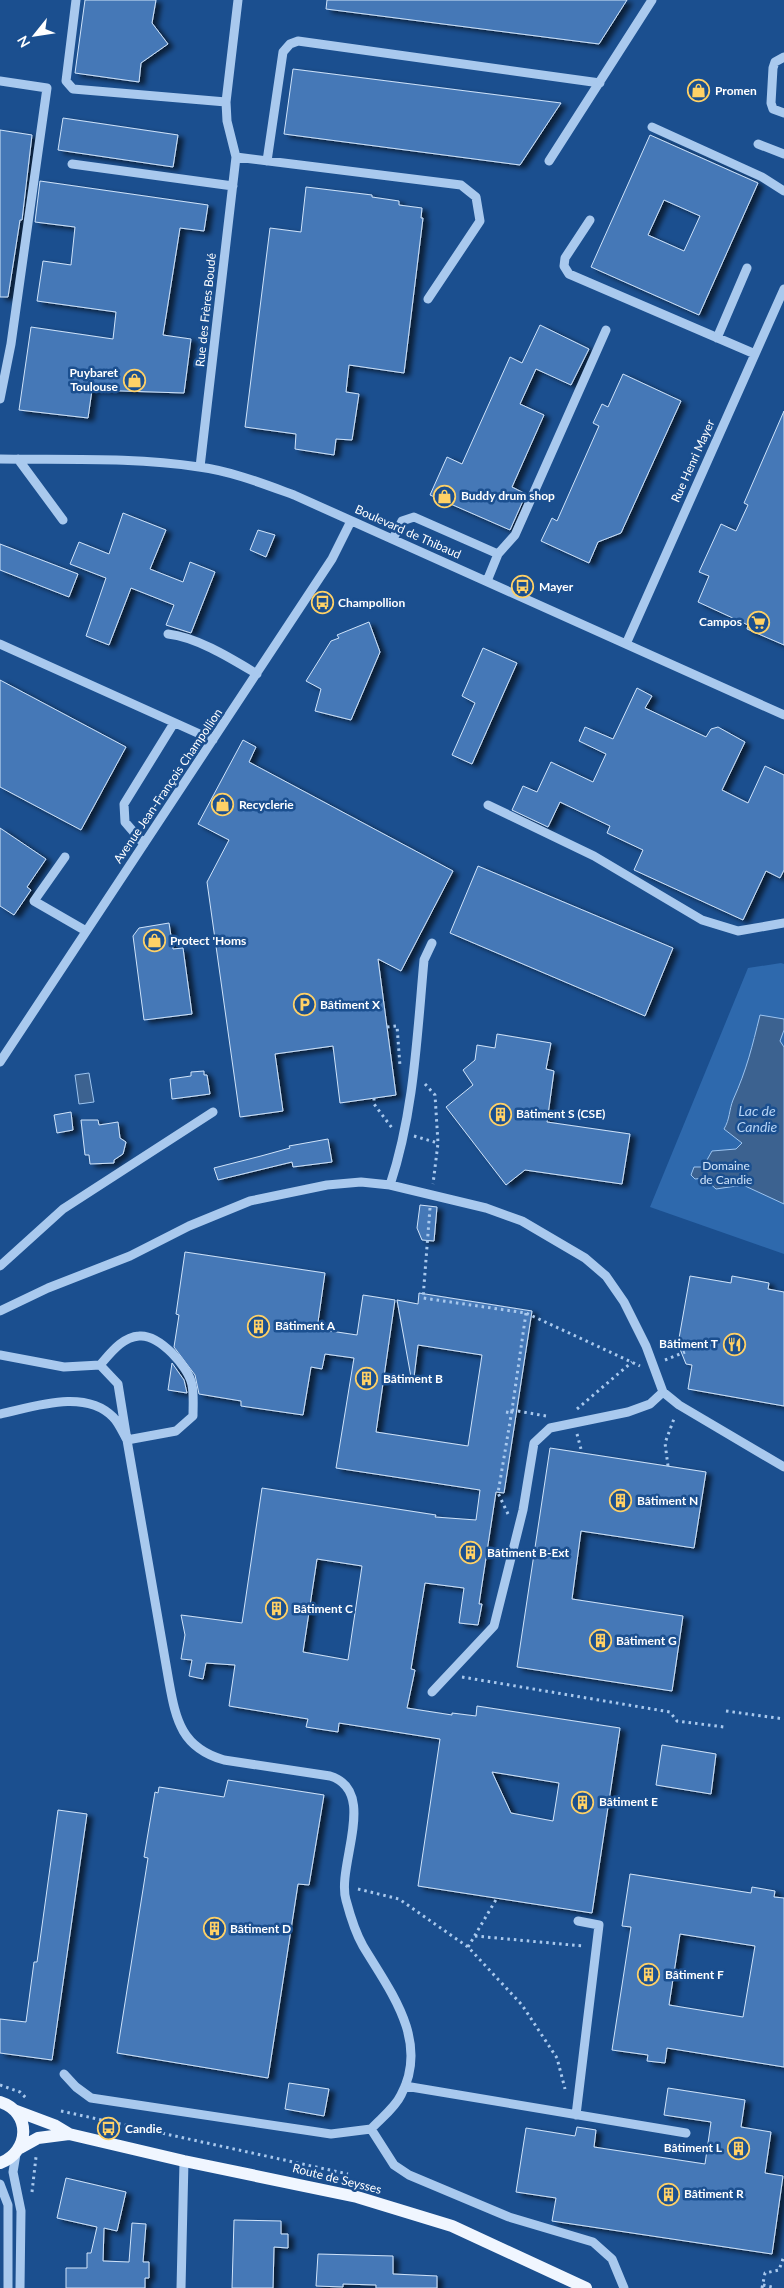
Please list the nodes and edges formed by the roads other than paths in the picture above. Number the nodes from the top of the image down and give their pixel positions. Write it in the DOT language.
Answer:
graph roads {
  1 [pos="76,0"];
  2 [pos="238,0"];
  3 [pos="652,0"];
  4 [pos="784,57"];
  5 [pos="0,81"];
  6 [pos="600,83"];
  7 [pos="226,102"];
  8 [pos="784,113"];
  9 [pos="652,127"];
  10 [pos="758,144"];
  11 [pos="784,154"];
  12 [pos="236,156"];
  13 [pos="267,160"];
  14 [pos="549,161"];
  15 [pos="72,164"];
  16 [pos="232,186"];
  17 [pos="784,191"];
  18 [pos="590,220"];
  19 [pos="747,268"];
  20 [pos="784,289"];
  21 [pos="428,299"];
  22 [pos="606,330"];
  23 [pos="717,338"];
  24 [pos="755,354"];
  25 [pos="0,399"];
  26 [pos="0,459"];
  27 [pos="18,459"];
  28 [pos="200,467"];
  29 [pos="63,520"];
  30 [pos="351,520"];
  31 [pos="393,539"];
  32 [pos="498,554"];
  33 [pos="487,581"];
  34 [pos="168,634"];
  35 [pos="0,644"];
  36 [pos="626,644"];
  37 [pos="257,674"];
  38 [pos="784,715"];
  39 [pos="174,723"];
  40 [pos="213,740"];
  41 [pos="488,805"];
  42 [pos="144,844"];
  43 [pos="65,856"];
  44 [pos="784,923"];
  45 [pos="86,931"];
  46 [pos="432,943"];
  47 [pos="0,1062"];
  48 [pos="213,1112"];
  49 [pos="390,1185"];
  50 [pos="0,1266"];
  51 [pos="0,1310"];
  52 [pos="0,1356"];
  53 [pos="100,1365"];
  54 [pos="663,1392"];
  55 [pos="0,1414"];
  56 [pos="127,1440"];
  57 [pos="784,1467"];
  58 [pos="432,1692"];
  59 [pos="578,1921"];
  60 [pos="64,2074"];
  61 [pos="405,2086"];
  62 [pos="0,2102"];
  63 [pos="14,2110"];
  64 [pos="574,2114"];
  65 [pos="371,2129"];
  66 [pos="686,2133"];
  67 [pos="69,2134"];
  68 [pos="18,2151"];
  69 [pos="184,2161"];
  70 [pos="0,2163"];
  71 [pos="0,2184"];
  72 [pos="5,2287"];
  73 [pos="20,2287"];
  74 [pos="181,2288"];
  75 [pos="586,2288"];
  76 [pos="624,2288"];
  1 -- 7 [label="street"];
  2 -- 7 [label="street"];
  3 -- 6 [label="street"];
  4 -- 8 [label="street"];
  5 -- 25 [label="street"];
  6 -- 13 [label="street"];
  6 -- 14 [label="street"];
  7 -- 12 [label="street"];
  9 -- 17 [label="street"];
  10 -- 11 [label="street"];
  12 -- 13 [label="street"];
  12 -- 16 [label="street, Rue des Frères Boudé"];
  13 -- 21 [label="street"];
  15 -- 16 [label="street"];
  16 -- 28 [label="street, Rue des Frères Boudé"];
  18 -- 23 [label="street"];
  19 -- 23 [label="street"];
  20 -- 24 [label="street, Rue Henri Mayer"];
  22 -- 32 [label="street"];
  23 -- 24 [label="street"];
  24 -- 36 [label="street, Rue Henri Mayer"];
  26 -- 27 [label="street, Boulevard de Thibaud"];
  27 -- 28 [label="street, Boulevard de Thibaud"];
  27 -- 29 [label="street"];
  28 -- 30 [label="street, Boulevard de Thibaud"];
  30 -- 31 [label="street, Boulevard de Thibaud"];
  30 -- 37 [label="street, Avenue Jean-François Champollion"];
  31 -- 32 [label="street"];
  31 -- 33 [label="street, Boulevard de Thibaud"];
  32 -- 33 [label="street"];
  33 -- 36 [label="street, Boulevard de Thibaud"];
  34 -- 37 [label="street"];
  35 -- 39 [label="street"];
  36 -- 38 [label="street, Boulevard de Thibaud"];
  37 -- 40 [label="street, Avenue Jean-François Champollion"];
  39 -- 40 [label="street"];
  39 -- 42 [label="street"];
  40 -- 42 [label="street, Avenue Jean-François Champollion"];
  41 -- 44 [label="street"];
  42 -- 45 [label="street, Avenue Jean-François Champollion"];
  43 -- 45 [label="street"];
  45 -- 47 [label="street, Avenue Jean-François Champollion"];
  46 -- 49 [label="street"];
  48 -- 50 [label="street"];
  49 -- 51 [label="street"];
  49 -- 54 [label="street"];
  52 -- 53 [label="street"];
  53 -- 56 [label="street"];
  53 -- 56 [label="street"];
  54 -- 57 [label="street"];
  54 -- 58 [label="street"];
  55 -- 56 [label="street"];
  56 -- 61 [label="street"];
  59 -- 64 [label="street"];
  60 -- 65 [label="street"];
  61 -- 64 [label="street"];
  61 -- 65 [label="street"];
  62 -- 63 [label="main road, Route de Seysses"];
  63 -- 67 [label="main road, Route de Seysses"];
  63 -- 68 [label="main road"];
  64 -- 66 [label="street"];
  65 -- 76 [label="street"];
  67 -- 68 [label="main road, Route de Seysses"];
  67 -- 69 [label="main road, Route de Seysses"];
  68 -- 70 [label="main road, Route de Seysses"];
  68 -- 73 [label="street"];
  69 -- 74 [label="street"];
  69 -- 75 [label="main road, Route de Seysses"];
  71 -- 72 [label="street"];
  72 -- 73 [label="street"];
}
